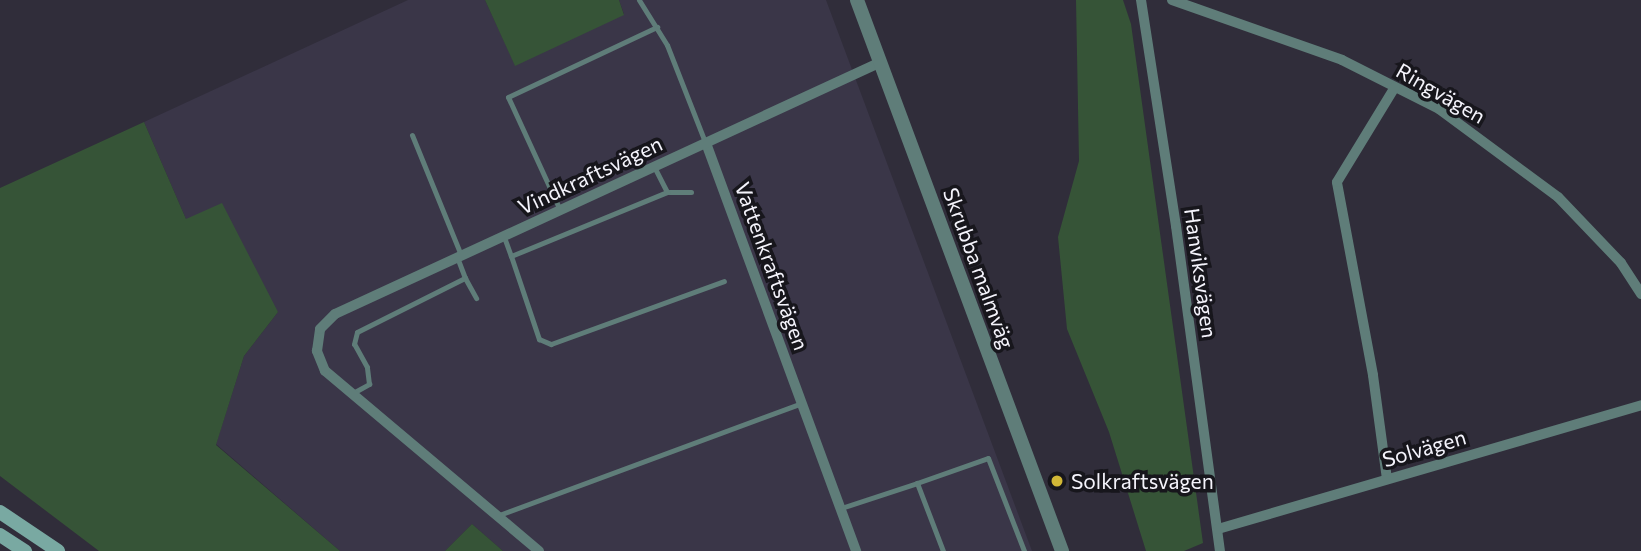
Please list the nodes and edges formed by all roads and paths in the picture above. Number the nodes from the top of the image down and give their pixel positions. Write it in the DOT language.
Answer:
graph roads {
  1 [pos="639,0"];
  2 [pos="857,0"];
  3 [pos="1141,0"];
  4 [pos="1172,0"];
  5 [pos="657,27"];
  6 [pos="881,62"];
  7 [pos="1395,87"];
  8 [pos="412,135"];
  9 [pos="706,143"];
  10 [pos="654,167"];
  11 [pos="667,191"];
  12 [pos="691,192"];
  13 [pos="560,209"];
  14 [pos="503,236"];
  15 [pos="459,256"];
  16 [pos="511,256"];
  17 [pos="465,278"];
  18 [pos="724,281"];
  19 [pos="1641,294"];
  20 [pos="476,298"];
  21 [pos="351,394"];
  22 [pos="802,403"];
  23 [pos="1641,405"];
  24 [pos="1387,479"];
  25 [pos="917,483"];
  26 [pos="841,508"];
  27 [pos="0,512"];
  28 [pos="499,515"];
  29 [pos="1217,529"];
  30 [pos="0,535"];
  31 [pos="25,551"];
  32 [pos="58,551"];
  33 [pos="539,551"];
  34 [pos="856,551"];
  35 [pos="943,551"];
  36 [pos="1024,551"];
  37 [pos="1062,551"];
  38 [pos="1220,551"];
  1 -- 5 [label="lane, Vattenkraftsvägen"];
  2 -- 6 [label="street, Skrubba malmväg"];
  3 -- 29 [label="street, Hanviksvägen"];
  4 -- 7 [label="street, Ringvägen"];
  5 -- 9 [label="lane, Vattenkraftsvägen"];
  5 -- 13 [label="lane"];
  6 -- 9 [label="street, Vindkraftsvägen"];
  6 -- 37 [label="street, Skrubba malmväg"];
  7 -- 19 [label="street, Ringvägen"];
  7 -- 24 [label="street"];
  8 -- 15 [label="lane"];
  9 -- 10 [label="street, Vindkraftsvägen"];
  9 -- 22 [label="street, Vattenkraftsvägen"];
  10 -- 11 [label="lane"];
  10 -- 13 [label="street, Vindkraftsvägen"];
  11 -- 12 [label="lane"];
  11 -- 16 [label="lane"];
  13 -- 14 [label="street, Vindkraftsvägen"];
  14 -- 15 [label="street, Vindkraftsvägen"];
  14 -- 16 [label="lane"];
  15 -- 17 [label="lane"];
  15 -- 21 [label="street, Vindkraftsvägen"];
  16 -- 18 [label="lane"];
  17 -- 20 [label="lane"];
  17 -- 21 [label="lane"];
  21 -- 28 [label="street"];
  22 -- 26 [label="street, Vattenkraftsvägen"];
  22 -- 28 [label="lane"];
  23 -- 24 [label="street, Solvägen"];
  24 -- 29 [label="street, Solvägen"];
  25 -- 26 [label="lane"];
  25 -- 35 [label="lane"];
  25 -- 36 [label="lane"];
  26 -- 34 [label="street, Vattenkraftsvägen"];
  27 -- 32 [label="main road"];
  28 -- 33 [label="street"];
  29 -- 38 [label="street, Hanviksvägen"];
  30 -- 31 [label="main road"];
}
